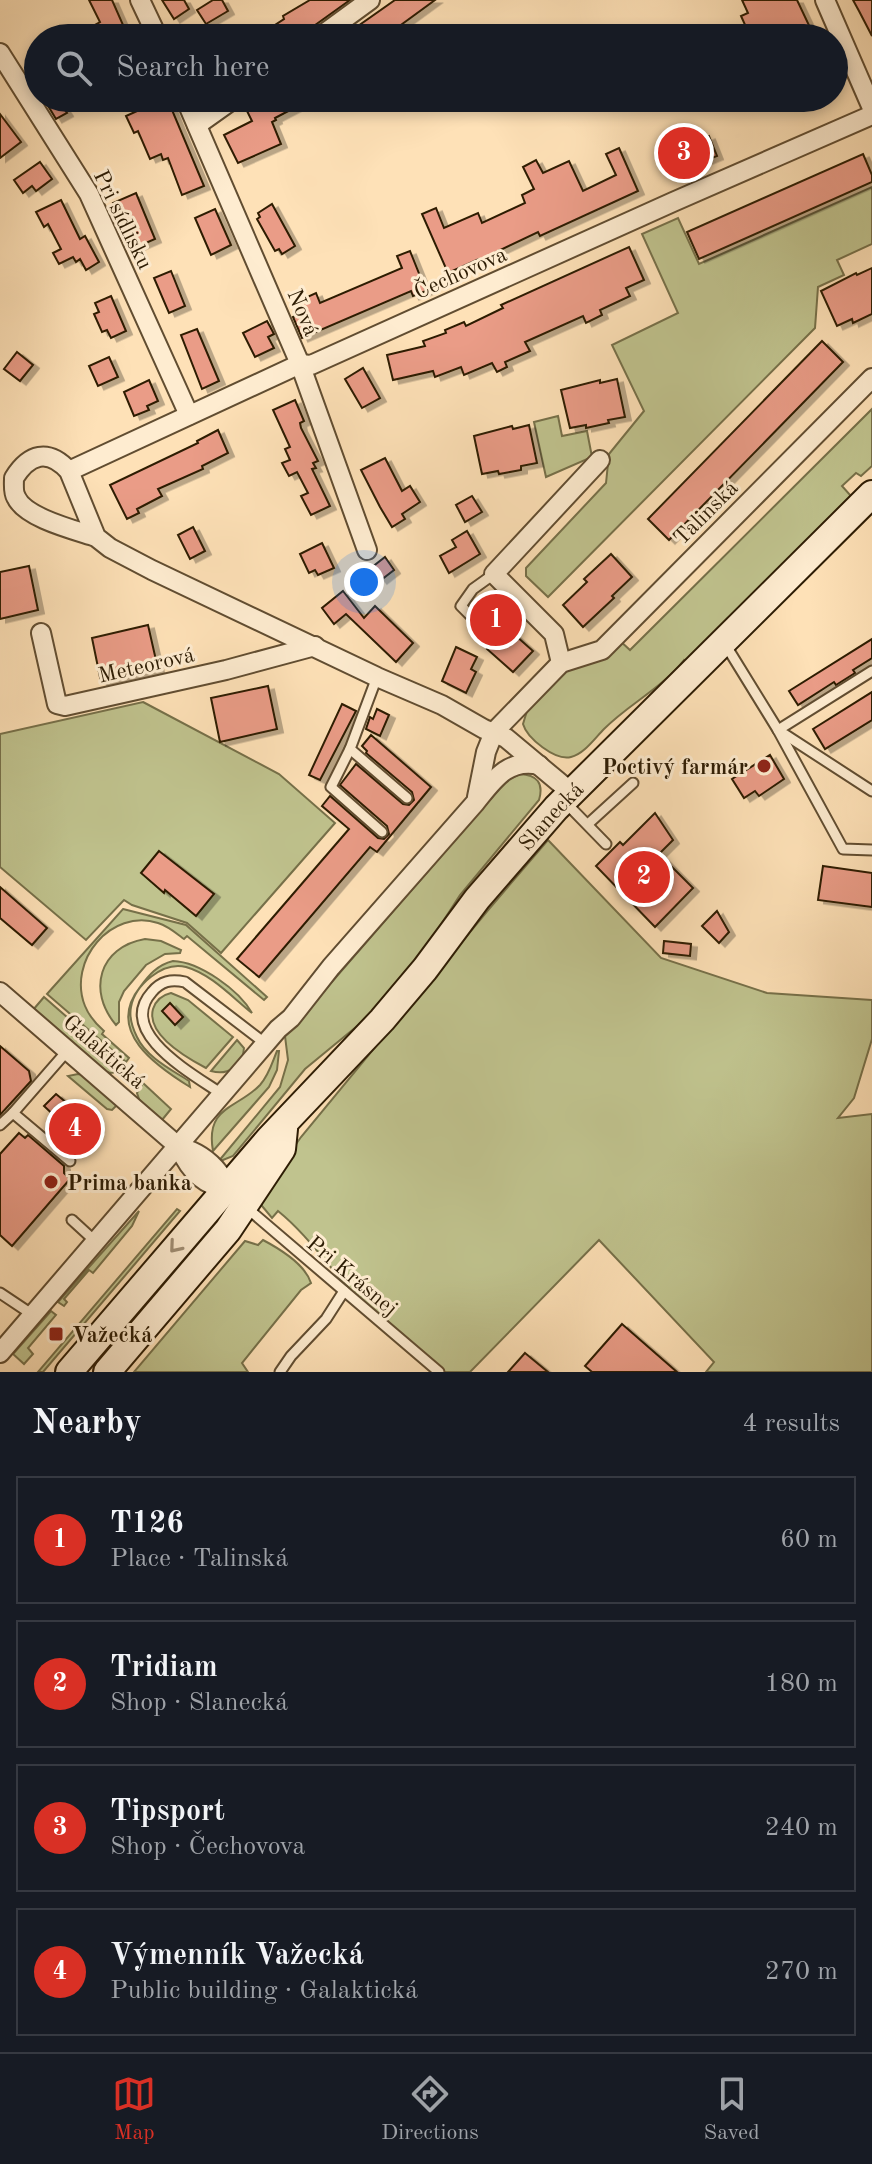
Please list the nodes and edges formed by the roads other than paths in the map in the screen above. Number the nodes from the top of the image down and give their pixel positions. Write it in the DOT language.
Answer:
graph roads {
  1 [pos="140,0"];
  2 [pos="370,0"];
  3 [pos="825,0"];
  4 [pos="151,24"];
  5 [pos="337,24"];
  6 [pos="835,24"];
  7 [pos="0,53"];
  8 [pos="848,53"];
  9 [pos="24,91"];
  10 [pos="872,108"];
  11 [pos="37,112"];
  12 [pos="191,112"];
  13 [pos="215,112"];
  14 [pos="872,115"];
  15 [pos="197,125"];
  16 [pos="300,364"];
  17 [pos="872,378"];
  18 [pos="189,415"];
  19 [pos="600,460"];
  20 [pos="69,471"];
  21 [pos="872,494"];
  22 [pos="96,537"];
  23 [pos="367,550"];
  24 [pos="494,574"];
  25 [pos="486,631"];
  26 [pos="41,633"];
  27 [pos="723,642"];
  28 [pos="315,646"];
  29 [pos="561,663"];
  30 [pos="872,671"];
  31 [pos="377,677"];
  32 [pos="778,730"];
  33 [pos="494,732"];
  34 [pos="350,749"];
  35 [pos="539,765"];
  36 [pos="633,783"];
  37 [pos="872,791"];
  38 [pos="568,797"];
  39 [pos="407,798"];
  40 [pos="475,803"];
  41 [pos="588,824"];
  42 [pos="382,832"];
  43 [pos="606,844"];
  44 [pos="872,850"];
  45 [pos="0,992"];
  46 [pos="266,1044"];
  47 [pos="68,1050"];
  48 [pos="223,1095"];
  49 [pos="13,1113"];
  50 [pos="0,1125"];
  51 [pos="179,1147"];
  52 [pos="70,1161"];
  53 [pos="235,1197"];
  54 [pos="72,1220"];
  55 [pos="96,1242"];
  56 [pos="344,1291"];
  57 [pos="0,1293"];
  58 [pos="33,1315"];
  59 [pos="0,1353"];
  60 [pos="69,1372"];
  61 [pos="107,1372"];
  62 [pos="280,1372"];
  63 [pos="439,1372"];
  1 -- 4 [label="street"];
  2 -- 5 [label="street"];
  3 -- 6 [label="street"];
  7 -- 9 [label="street, Pri sídlisku"];
  8 -- 10 [label="street"];
  11 -- 18 [label="street, Pri sídlisku"];
  12 -- 15 [label="street, Nová"];
  13 -- 15 [label="street"];
  14 -- 16 [label="street, Čechovova"];
  15 -- 16 [label="street, Nová"];
  16 -- 18 [label="street, Čechovova"];
  16 -- 23 [label="street, Nová"];
  17 -- 29 [label="street, Talinská"];
  18 -- 20 [label="street, Čechovova"];
  19 -- 24 [label="street"];
  20 -- 22 [label="street"];
  20 -- 22 [label="street"];
  21 -- 27 [label="main road, Slanecká"];
  22 -- 28 [label="street"];
  24 -- 25 [label="lane"];
  24 -- 29 [label="street"];
  26 -- 28 [label="street, Meteorová"];
  27 -- 32 [label="lane"];
  27 -- 38 [label="main road, Slanecká"];
  28 -- 31 [label="street"];
  29 -- 33 [label="street, Talinská"];
  30 -- 32 [label="lane"];
  31 -- 33 [label="street"];
  31 -- 34 [label="lane"];
  32 -- 37 [label="lane"];
  32 -- 44 [label="lane"];
  33 -- 35 [label="street"];
  33 -- 40 [label="street"];
  34 -- 39 [label="lane"];
  34 -- 42 [label="lane"];
  35 -- 38 [label="street"];
  35 -- 40 [label="street"];
  36 -- 41 [label="lane"];
  38 -- 41 [label="lane"];
  38 -- 53 [label="main road, Slanecká"];
  40 -- 46 [label="street"];
  41 -- 43 [label="lane"];
  45 -- 47 [label="street, Galaktická"];
  46 -- 48 [label="street"];
  46 -- 48 [label="lane"];
  47 -- 49 [label="lane"];
  47 -- 51 [label="street, Galaktická"];
  48 -- 51 [label="street"];
  49 -- 50 [label="lane"];
  49 -- 52 [label="lane"];
  51 -- 53 [label="street, Galaktická"];
  51 -- 55 [label="street"];
  53 -- 56 [label="lane, Pri Krásnej"];
  53 -- 60 [label="main road, Slanecká, one-way"];
  53 -- 61 [label="main road, Slanecká"];
  54 -- 55 [label="lane"];
  55 -- 58 [label="street"];
  56 -- 62 [label="lane"];
  56 -- 63 [label="lane, Pri Krásnej"];
  57 -- 58 [label="lane"];
  58 -- 59 [label="street"];
}
